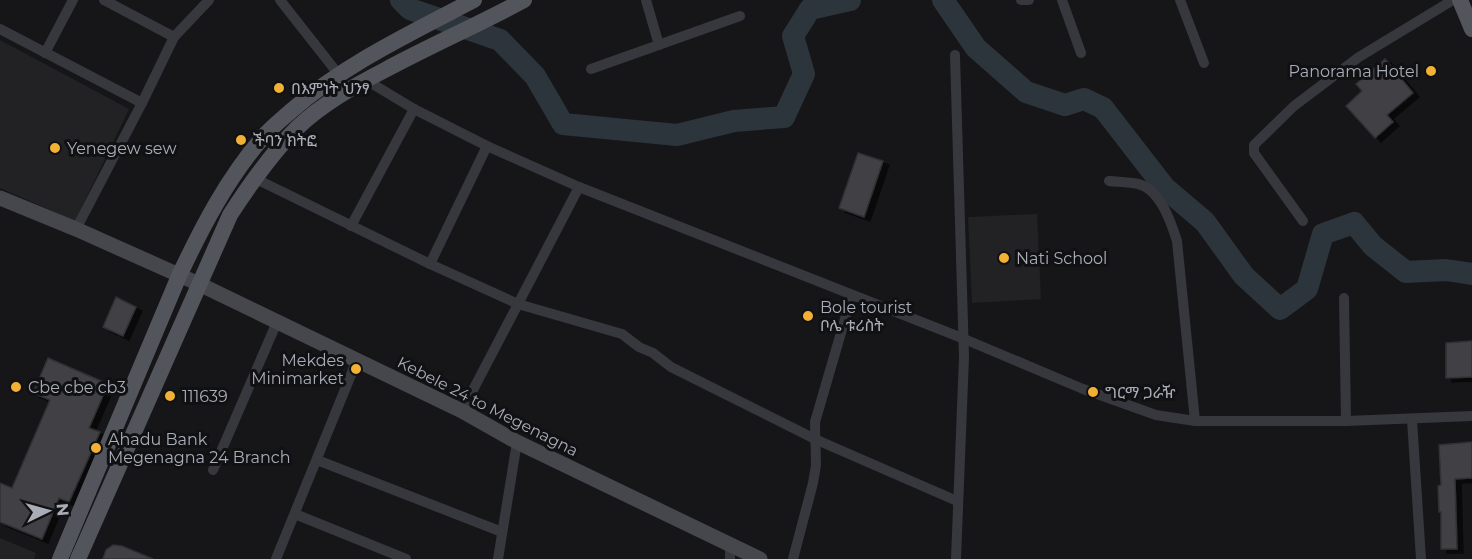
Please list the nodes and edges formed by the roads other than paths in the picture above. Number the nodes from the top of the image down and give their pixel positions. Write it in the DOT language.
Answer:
graph roads {
  1 [pos="73,0"];
  2 [pos="104,0"];
  3 [pos="208,0"];
  4 [pos="280,0"];
  5 [pos="646,0"];
  6 [pos="1021,0"];
  7 [pos="1029,0"];
  8 [pos="1062,0"];
  9 [pos="1180,0"];
  10 [pos="1453,0"];
  11 [pos="1460,0"];
  12 [pos="471,2"];
  13 [pos="520,2"];
  14 [pos="740,16"];
  15 [pos="477,23"];
  16 [pos="0,29"];
  17 [pos="1472,29"];
  18 [pos="174,37"];
  19 [pos="659,45"];
  20 [pos="45,52"];
  21 [pos="1081,53"];
  22 [pos="954,55"];
  23 [pos="1204,63"];
  24 [pos="591,69"];
  25 [pos="339,75"];
  26 [pos="366,80"];
  27 [pos="142,103"];
  28 [pos="414,109"];
  29 [pos="488,146"];
  30 [pos="254,178"];
  31 [pos="1109,181"];
  32 [pos="579,188"];
  33 [pos="1,201"];
  34 [pos="1304,221"];
  35 [pos="351,226"];
  36 [pos="76,229"];
  37 [pos="430,264"];
  38 [pos="179,276"];
  39 [pos="199,284"];
  40 [pos="852,295"];
  41 [pos="1344,298"];
  42 [pos="518,304"];
  43 [pos="277,322"];
  44 [pos="962,338"];
  45 [pos="357,360"];
  46 [pos="462,411"];
  47 [pos="1472,416"];
  48 [pos="1412,420"];
  49 [pos="1194,421"];
  50 [pos="1346,421"];
  51 [pos="817,440"];
  52 [pos="517,442"];
  53 [pos="317,460"];
  54 [pos="213,470"];
  55 [pos="957,501"];
  56 [pos="295,514"];
  57 [pos="502,532"];
  58 [pos="730,552"];
  59 [pos="60,559"];
  60 [pos="78,559"];
  61 [pos="276,559"];
  62 [pos="405,559"];
  63 [pos="498,559"];
  64 [pos="760,559"];
  65 [pos="793,559"];
  66 [pos="956,559"];
  67 [pos="1422,559"];
  1 -- 20 [label="street"];
  2 -- 18 [label="street"];
  3 -- 18 [label="street"];
  4 -- 25 [label="street"];
  5 -- 19 [label="street"];
  6 -- 7 [label="street"];
  8 -- 21 [label="street"];
  9 -- 23 [label="street"];
  10 -- 34 [label="street"];
  11 -- 17 [label="main road"];
  12 -- 15 [label="main road"];
  12 -- 25 [label="main road"];
  13 -- 15 [label="main road"];
  14 -- 19 [label="street"];
  15 -- 26 [label="main road"];
  16 -- 20 [label="street"];
  18 -- 27 [label="street"];
  19 -- 24 [label="street"];
  20 -- 27 [label="street"];
  22 -- 44 [label="street"];
  25 -- 38 [label="main road"];
  26 -- 28 [label="street"];
  26 -- 30 [label="main road"];
  27 -- 36 [label="street"];
  28 -- 29 [label="street"];
  28 -- 35 [label="street"];
  29 -- 32 [label="street"];
  29 -- 37 [label="street"];
  30 -- 35 [label="street"];
  30 -- 39 [label="main road"];
  31 -- 49 [label="street"];
  32 -- 40 [label="street"];
  32 -- 42 [label="street"];
  33 -- 36 [label="main road"];
  35 -- 37 [label="street"];
  36 -- 38 [label="main road"];
  37 -- 42 [label="street"];
  38 -- 39 [label="main road, Kebele 24 to Megenagna"];
  38 -- 59 [label="main road"];
  39 -- 43 [label="main road, Kebele 24 to Megenagna"];
  39 -- 60 [label="main road"];
  40 -- 44 [label="street"];
  40 -- 51 [label="street"];
  41 -- 50 [label="street"];
  42 -- 46 [label="street"];
  42 -- 51 [label="street"];
  43 -- 45 [label="main road, Kebele 24 to Megenagna"];
  43 -- 54 [label="street"];
  44 -- 49 [label="street"];
  44 -- 55 [label="street"];
  45 -- 46 [label="main road, Kebele 24 to Megenagna"];
  45 -- 53 [label="street"];
  46 -- 52 [label="main road, Kebele 24 to Megenagna"];
  47 -- 48 [label="street"];
  48 -- 50 [label="street"];
  48 -- 67 [label="street"];
  49 -- 50 [label="street"];
  51 -- 55 [label="street"];
  51 -- 65 [label="street"];
  52 -- 57 [label="street"];
  52 -- 58 [label="main road, Kebele 24 to Megenagna"];
  53 -- 56 [label="street"];
  53 -- 57 [label="street"];
  55 -- 66 [label="street"];
  56 -- 61 [label="street"];
  56 -- 62 [label="street"];
  57 -- 63 [label="street"];
  58 -- 64 [label="main road, Kebele 24 to Megenagna"];
}
